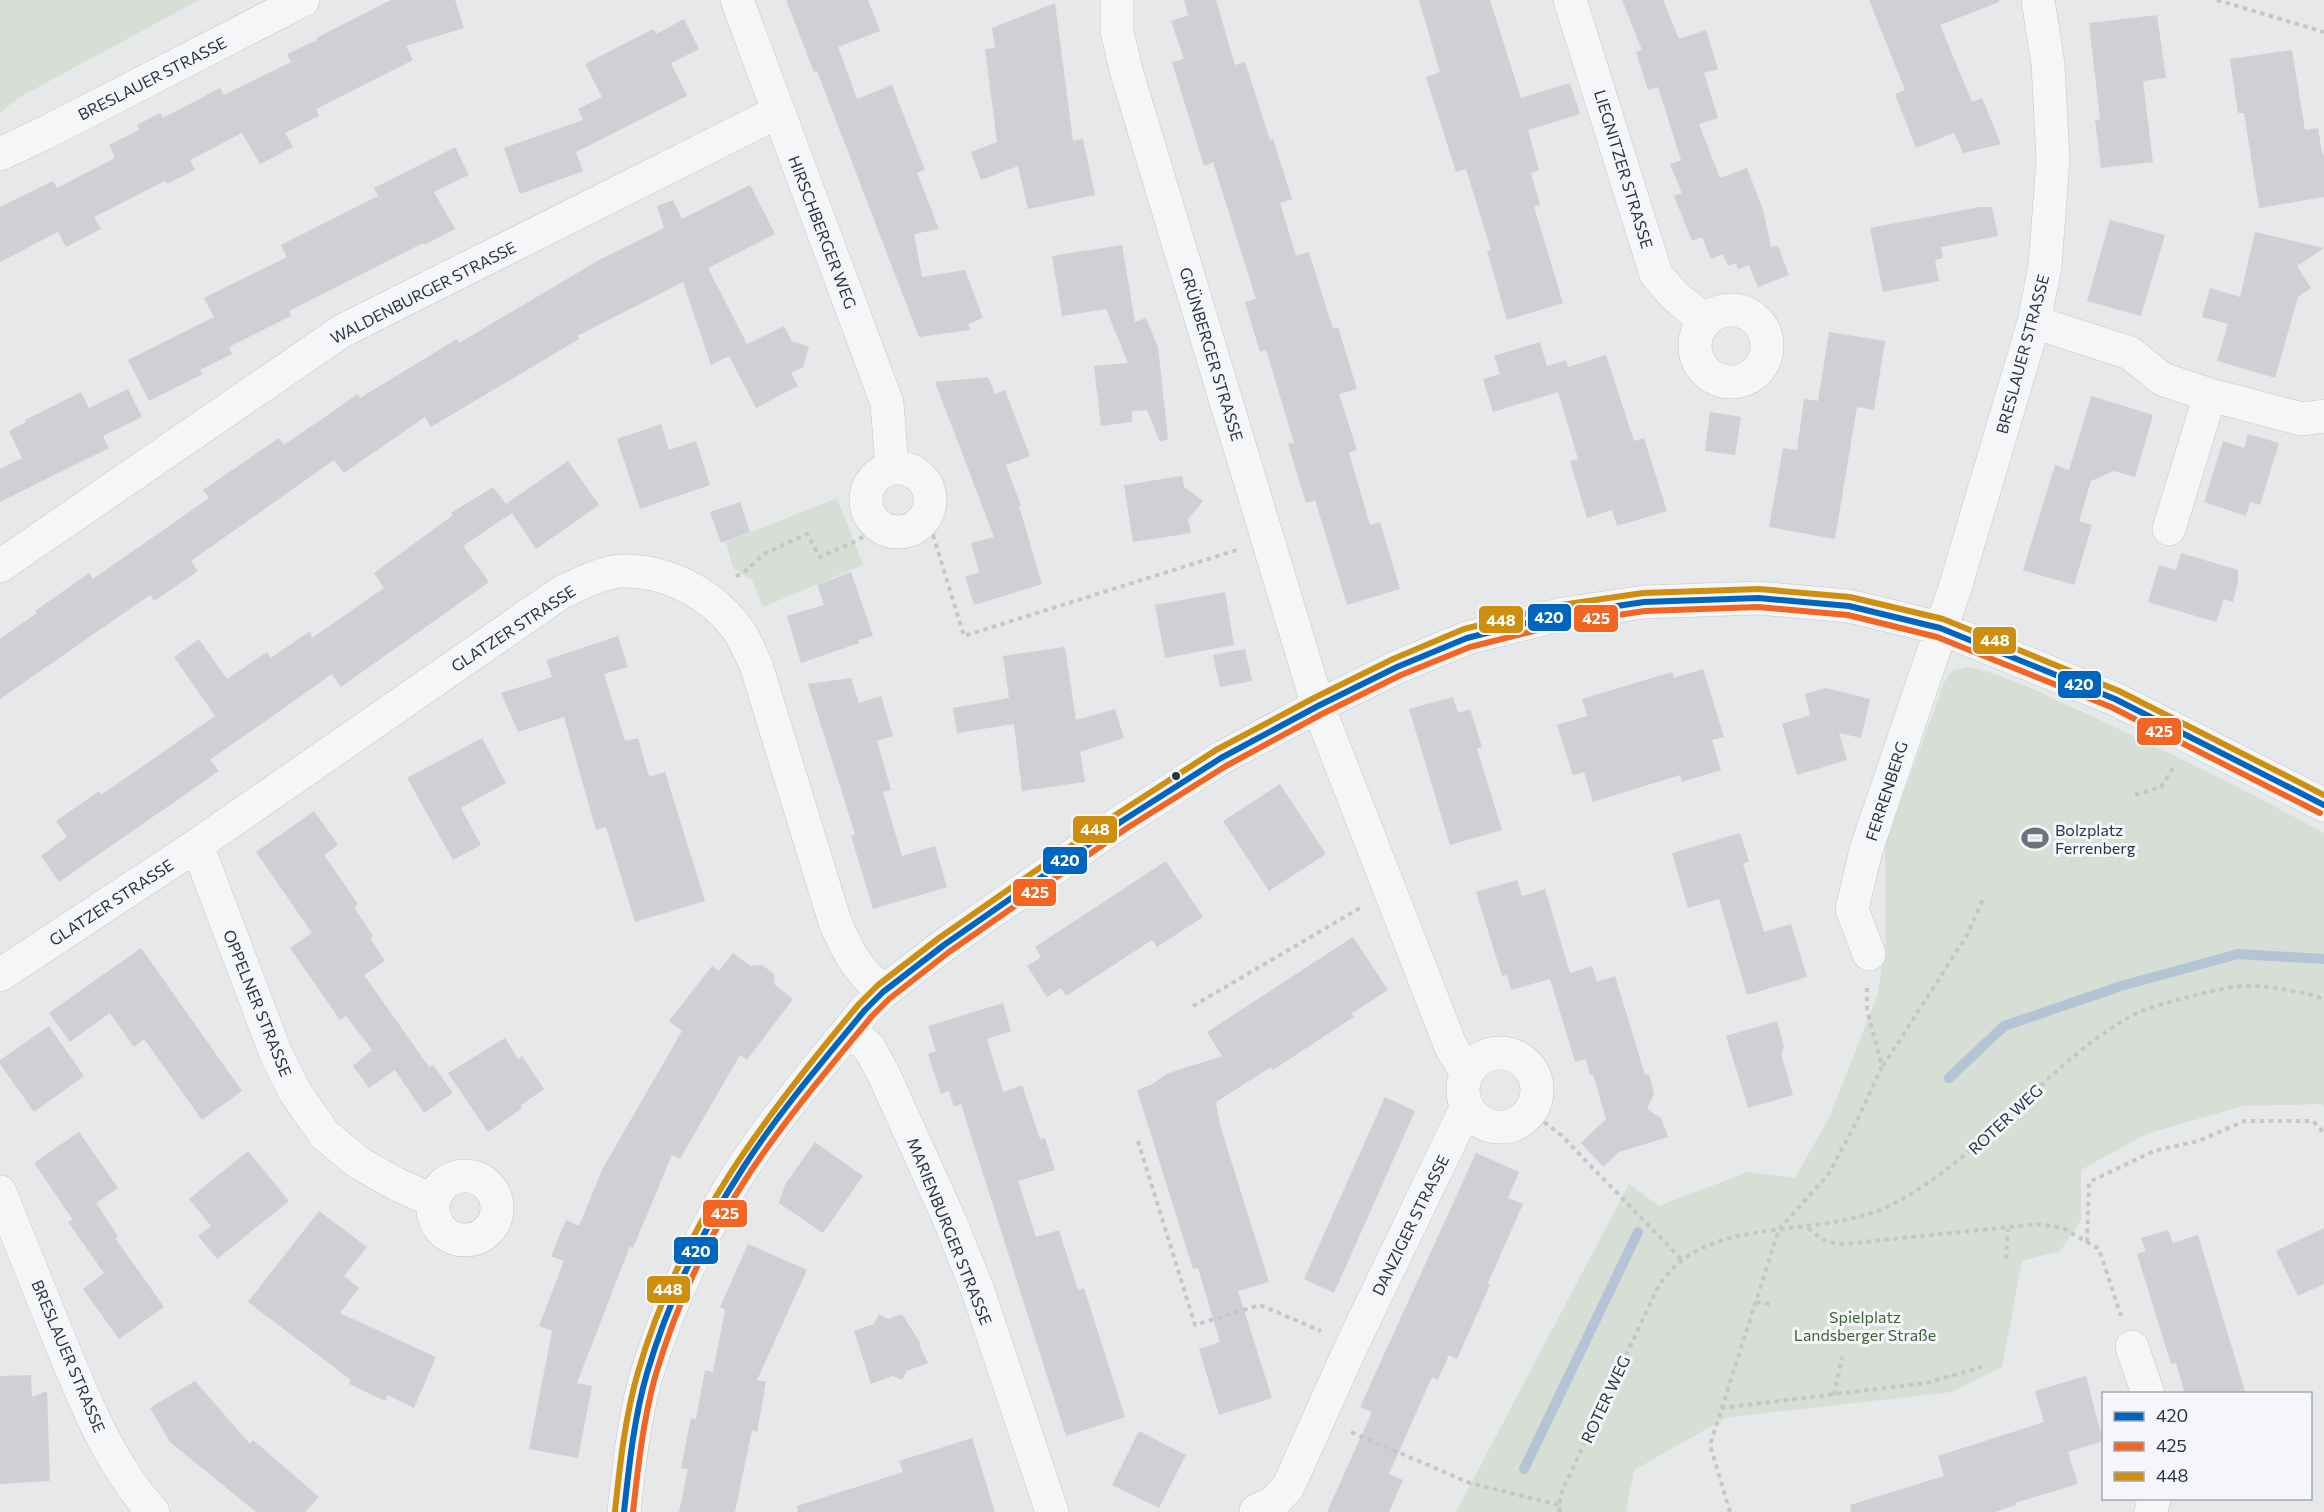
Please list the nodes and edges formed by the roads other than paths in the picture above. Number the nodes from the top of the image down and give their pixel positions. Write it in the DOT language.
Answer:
graph roads {
  1 [pos="303,0"];
  2 [pos="737,0"];
  3 [pos="1117,0"];
  4 [pos="1570,0"];
  5 [pos="2038,0"];
  6 [pos="778,112"];
  7 [pos="0,154"];
  8 [pos="1706,319"];
  9 [pos="2034,322"];
  10 [pos="2211,395"];
  11 [pos="2324,416"];
  12 [pos="892,467"];
  13 [pos="2169,529"];
  14 [pos="0,566"];
  15 [pos="1940,628"];
  16 [pos="1318,706"];
  17 [pos="2324,805"];
  18 [pos="197,845"];
  19 [pos="1869,954"];
  20 [pos="0,975"];
  21 [pos="883,992"];
  22 [pos="850,1029"];
  23 [pos="1467,1073"];
  24 [pos="1467,1106"];
  25 [pos="0,1192"];
  26 [pos="434,1201"];
  27 [pos="2132,1347"];
  28 [pos="2147,1392"];
  29 [pos="1256,1511"];
  30 [pos="153,1512"];
  31 [pos="624,1512"];
  32 [pos="1052,1512"];
  1 -- 7 [label="street, BRESLAUER STRASSE"];
  2 -- 6 [label="street, HIRSCHBERGER WEG"];
  3 -- 16 [label="street, GRÜNBERGER STRASSE"];
  4 -- 8 [label="street, LIEGNITZER STRASSE"];
  5 -- 9 [label="street, BRESLAUER STRASSE"];
  6 -- 12 [label="street, HIRSCHBERGER WEG"];
  6 -- 14 [label="street, WALDENBURGER STRASSE"];
  9 -- 10 [label="street"];
  9 -- 15 [label="street, BRESLAUER STRASSE"];
  10 -- 11 [label="street"];
  10 -- 13 [label="street"];
  12 -- 12 [label="street"];
  15 -- 16 [label="street"];
  15 -- 17 [label="street"];
  15 -- 19 [label="street, FERRENBERG"];
  16 -- 21 [label="street"];
  16 -- 23 [label="street"];
  18 -- 20 [label="street, GLATZER STRASSE"];
  18 -- 21 [label="street, GLATZER STRASSE"];
  18 -- 26 [label="street, OPPELNER STRASSE"];
  21 -- 22 [label="street"];
  22 -- 31 [label="street"];
  22 -- 32 [label="street, MARIENBURGER STRASSE"];
  23 -- 24 [label="street, DANZIGER STRASSE"];
  23 -- 24 [label="street"];
  24 -- 29 [label="street, DANZIGER STRASSE"];
  25 -- 30 [label="street, BRESLAUER STRASSE"];
  27 -- 28 [label="street"];
}
